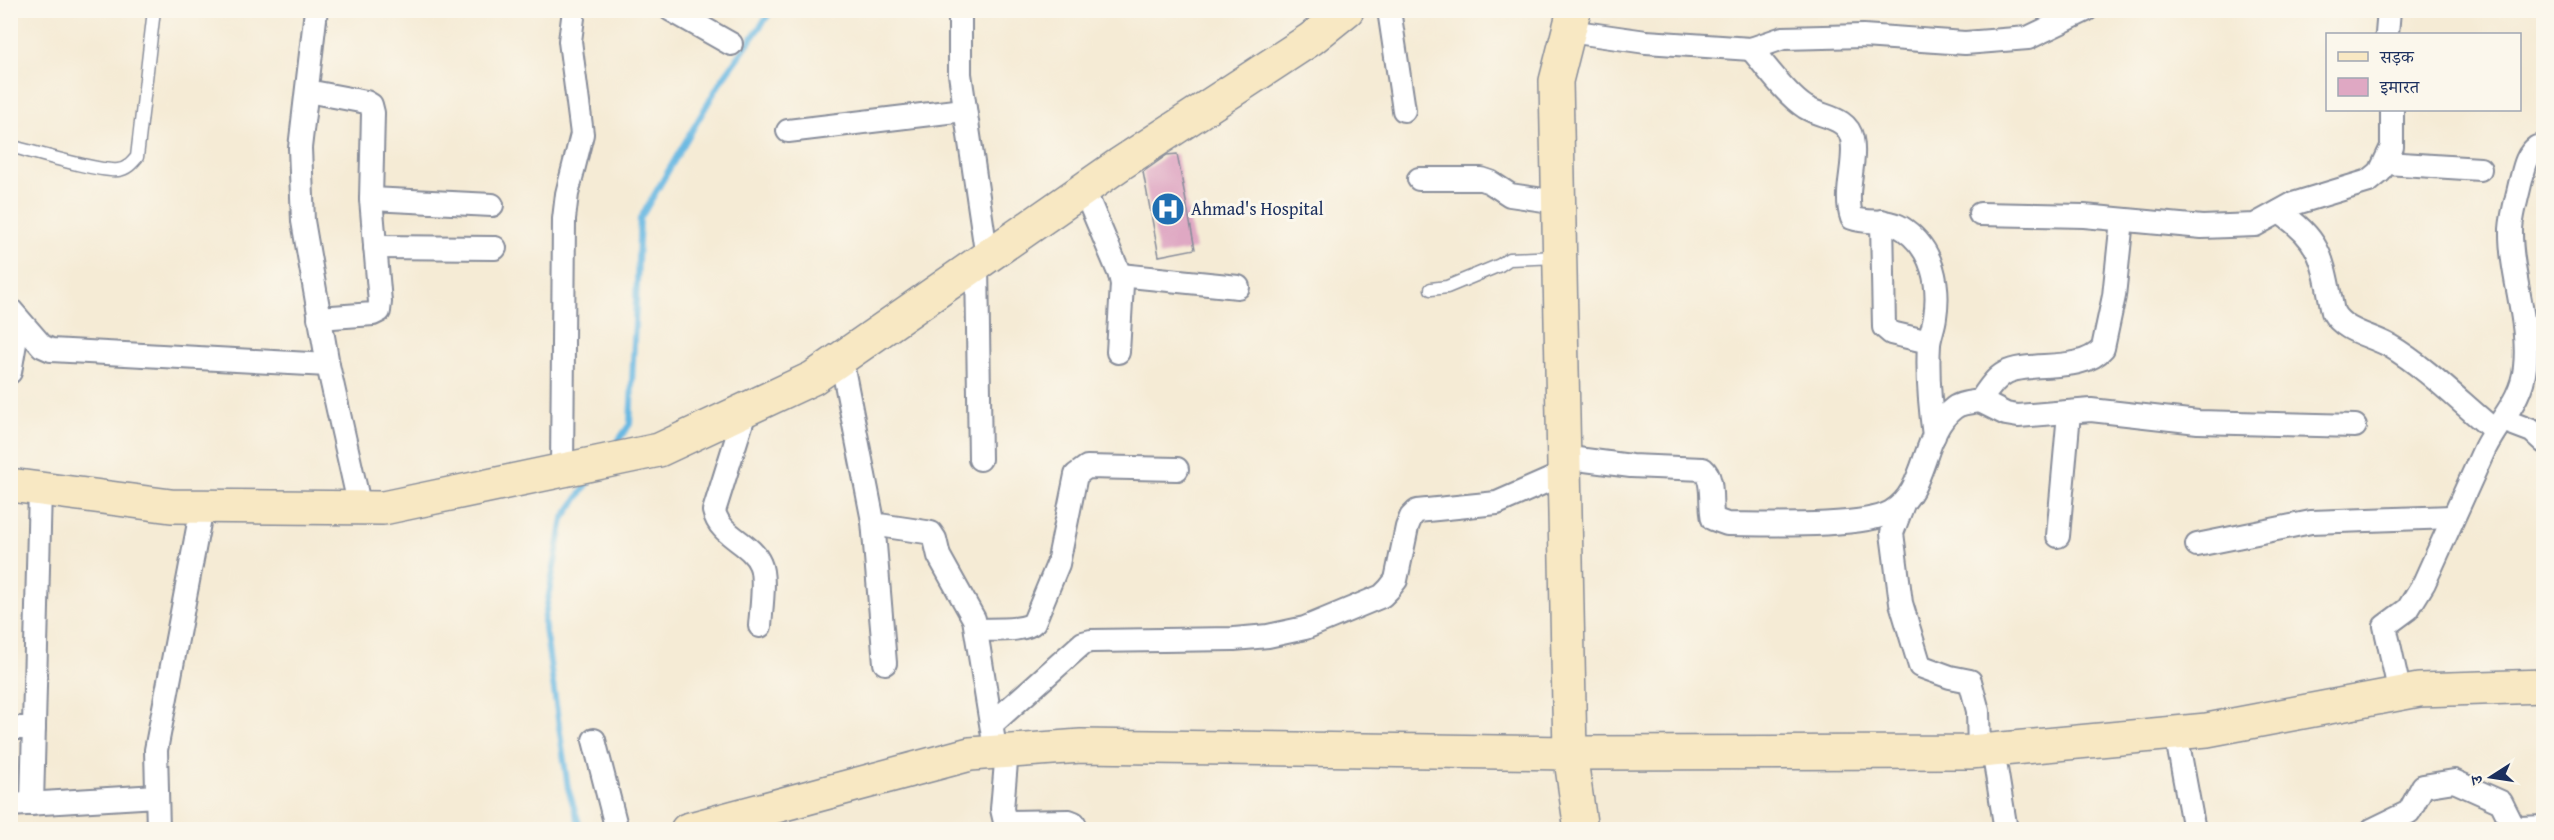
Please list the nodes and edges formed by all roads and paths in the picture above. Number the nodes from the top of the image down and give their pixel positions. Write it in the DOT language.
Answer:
graph roads {
  1 [pos="154,10"];
  2 [pos="316,10"];
  3 [pos="574,10"];
  4 [pos="671,10"];
  5 [pos="960,10"];
  6 [pos="1347,10"];
  7 [pos="1389,10"];
  8 [pos="2086,10"];
  9 [pos="2389,10"];
  10 [pos="1571,21"];
  11 [pos="2387,33"];
  12 [pos="731,44"];
  13 [pos="1751,49"];
  14 [pos="307,91"];
  15 [pos="964,110"];
  16 [pos="1404,110"];
  17 [pos="2392,111"];
  18 [pos="788,131"];
  19 [pos="10,146"];
  20 [pos="2544,148"];
  21 [pos="2386,164"];
  22 [pos="2480,169"];
  23 [pos="1419,179"];
  24 [pos="1084,190"];
  25 [pos="371,199"];
  26 [pos="1558,202"];
  27 [pos="492,205"];
  28 [pos="2279,212"];
  29 [pos="1980,214"];
  30 [pos="2122,220"];
  31 [pos="1882,221"];
  32 [pos="375,247"];
  33 [pos="495,248"];
  34 [pos="1559,257"];
  35 [pos="982,262"];
  36 [pos="1120,275"];
  37 [pos="1239,287"];
  38 [pos="1431,289"];
  39 [pos="15,315"];
  40 [pos="320,318"];
  41 [pos="1929,342"];
  42 [pos="1118,352"];
  43 [pos="842,358"];
  44 [pos="327,365"];
  45 [pos="10,372"];
  46 [pos="1980,401"];
  47 [pos="746,409"];
  48 [pos="2069,413"];
  49 [pos="2499,425"];
  50 [pos="2355,426"];
  51 [pos="2540,435"];
  52 [pos="1934,436"];
  53 [pos="980,459"];
  54 [pos="1563,466"];
  55 [pos="570,469"];
  56 [pos="1177,469"];
  57 [pos="25,487"];
  58 [pos="1903,504"];
  59 [pos="202,507"];
  60 [pos="360,508"];
  61 [pos="2452,517"];
  62 [pos="873,521"];
  63 [pos="2058,536"];
  64 [pos="2197,545"];
  65 [pos="760,626"];
  66 [pos="976,630"];
  67 [pos="885,663"];
  68 [pos="2544,686"];
  69 [pos="2400,694"];
  70 [pos="10,728"];
  71 [pos="34,728"];
  72 [pos="2176,733"];
  73 [pos="594,740"];
  74 [pos="998,742"];
  75 [pos="1986,750"];
  76 [pos="1570,753"];
  77 [pos="157,796"];
  78 [pos="21,805"];
  79 [pos="2544,827"];
  80 [pos="158,830"];
  81 [pos="617,830"];
  82 [pos="687,830"];
  83 [pos="1077,830"];
  84 [pos="1581,830"];
  85 [pos="2006,830"];
  86 [pos="2194,830"];
  87 [pos="2372,830"];
  1 -- 19 [label="lane"];
  2 -- 14 [label="street"];
  3 -- 55 [label="street"];
  4 -- 12 [label="street"];
  5 -- 15 [label="street"];
  6 -- 24 [label="street"];
  7 -- 16 [label="street"];
  8 -- 13 [label="street"];
  9 -- 11 [label="street"];
  10 -- 13 [label="street"];
  10 -- 26 [label="street"];
  13 -- 31 [label="street"];
  14 -- 25 [label="street"];
  14 -- 40 [label="street"];
  15 -- 18 [label="street"];
  15 -- 35 [label="street"];
  17 -- 21 [label="street"];
  20 -- 49 [label="street"];
  21 -- 22 [label="street"];
  21 -- 28 [label="street"];
  23 -- 26 [label="street"];
  24 -- 35 [label="street"];
  24 -- 36 [label="street"];
  25 -- 27 [label="street"];
  25 -- 32 [label="street"];
  26 -- 34 [label="street"];
  28 -- 30 [label="street"];
  28 -- 49 [label="street"];
  29 -- 30 [label="street"];
  30 -- 46 [label="street"];
  31 -- 41 [label="street"];
  31 -- 41 [label="street"];
  32 -- 33 [label="street"];
  32 -- 40 [label="street"];
  34 -- 38 [label="lane"];
  34 -- 54 [label="street"];
  35 -- 43 [label="street"];
  35 -- 53 [label="street"];
  36 -- 37 [label="street"];
  36 -- 42 [label="street"];
  39 -- 44 [label="street"];
  39 -- 45 [label="street"];
  40 -- 44 [label="street"];
  41 -- 52 [label="street"];
  43 -- 47 [label="street"];
  43 -- 62 [label="street"];
  44 -- 60 [label="street"];
  46 -- 48 [label="street"];
  46 -- 52 [label="street"];
  47 -- 55 [label="street"];
  47 -- 65 [label="street"];
  48 -- 50 [label="street"];
  48 -- 63 [label="street"];
  49 -- 51 [label="street"];
  49 -- 61 [label="street"];
  52 -- 58 [label="street"];
  54 -- 58 [label="street"];
  54 -- 74 [label="street"];
  54 -- 76 [label="street"];
  55 -- 60 [label="street"];
  56 -- 66 [label="street"];
  57 -- 59 [label="street"];
  57 -- 71 [label="street"];
  58 -- 75 [label="street"];
  59 -- 60 [label="street"];
  59 -- 77 [label="street"];
  61 -- 64 [label="street"];
  61 -- 69 [label="street"];
  62 -- 66 [label="street"];
  62 -- 67 [label="street"];
  66 -- 74 [label="street"];
  68 -- 69 [label="street"];
  69 -- 72 [label="street"];
  70 -- 71 [label="street"];
  71 -- 78 [label="street"];
  72 -- 75 [label="street"];
  72 -- 86 [label="street"];
  73 -- 81 [label="street"];
  74 -- 76 [label="street"];
  74 -- 82 [label="street"];
  74 -- 83 [label="street"];
  75 -- 76 [label="street"];
  75 -- 85 [label="street"];
  76 -- 84 [label="street"];
  77 -- 78 [label="street"];
  77 -- 80 [label="street"];
  79 -- 87 [label="street"];
}
